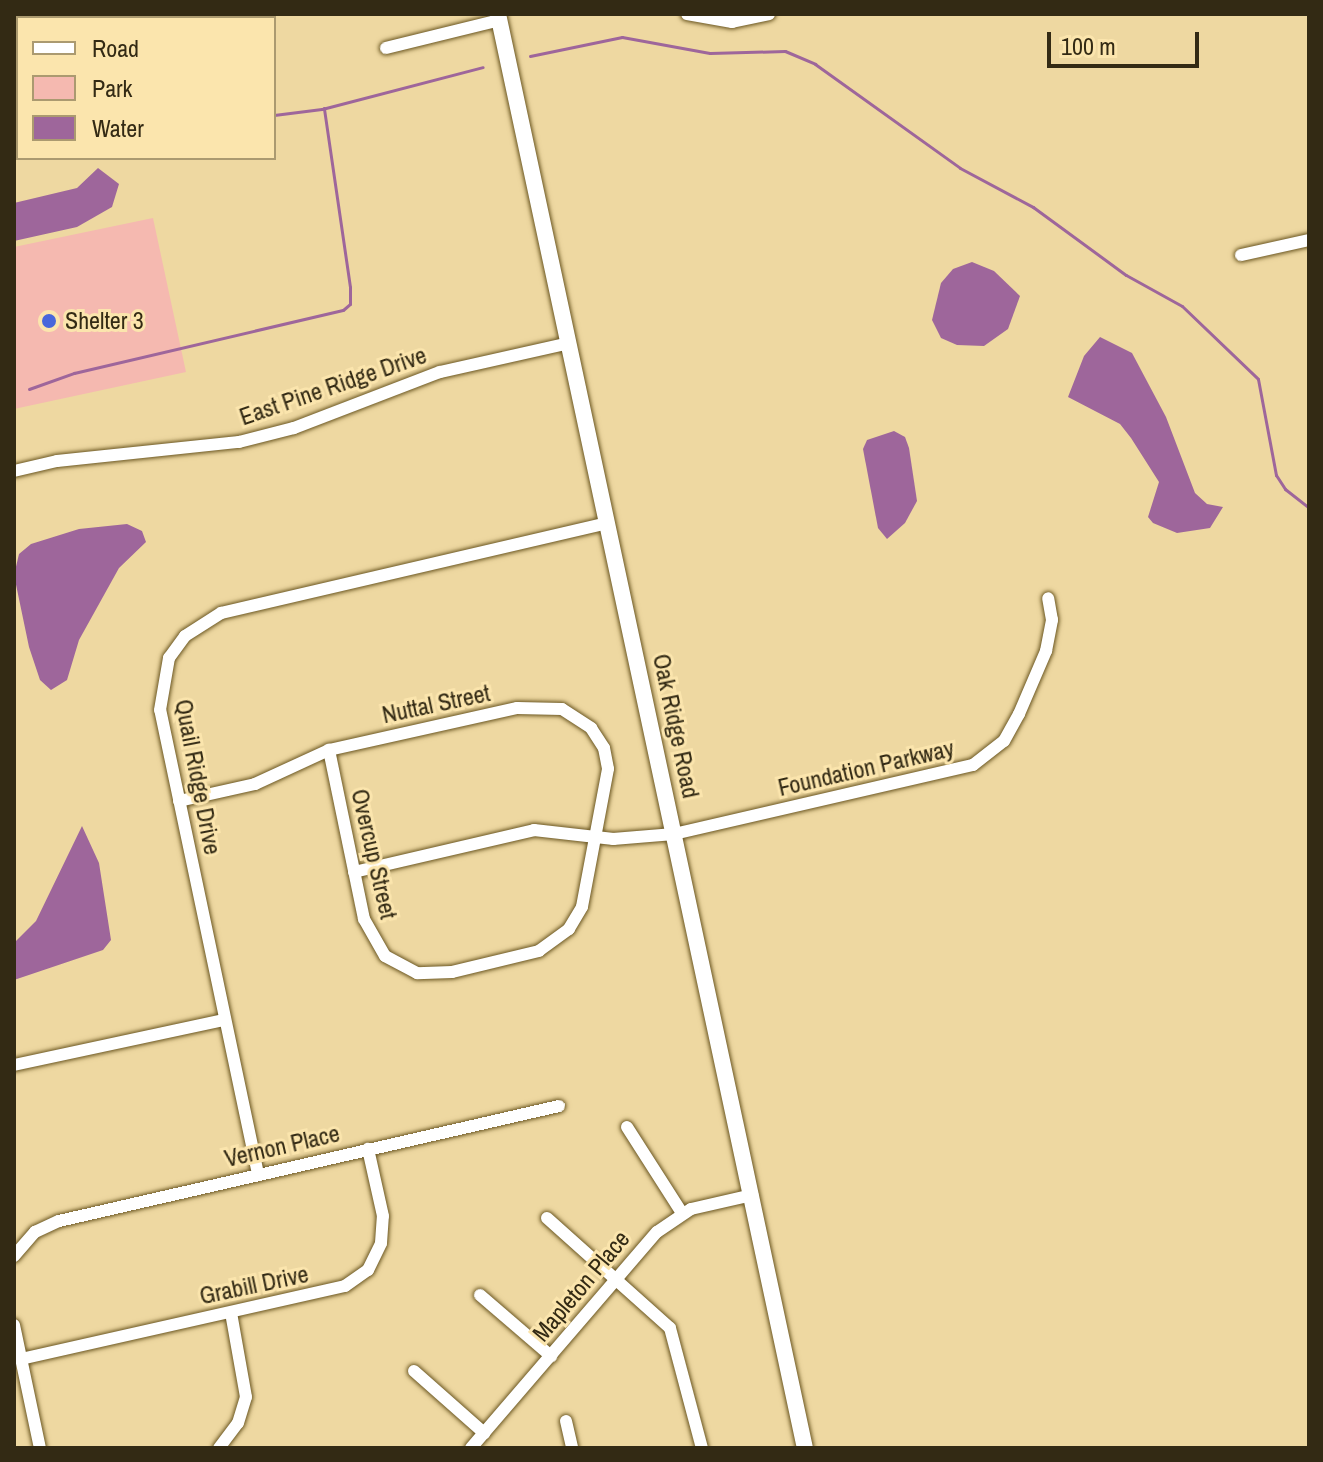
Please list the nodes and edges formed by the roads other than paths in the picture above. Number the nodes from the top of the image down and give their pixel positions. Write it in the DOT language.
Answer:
graph roads {
  1 [pos="687,14"];
  2 [pos="769,14"];
  3 [pos="499,17"];
  4 [pos="386,48"];
  5 [pos="1309,240"];
  6 [pos="1241,255"];
  7 [pos="570,343"];
  8 [pos="14,471"];
  9 [pos="608,523"];
  10 [pos="1048,598"];
  11 [pos="329,750"];
  12 [pos="179,801"];
  13 [pos="674,834"];
  14 [pos="597,838"];
  15 [pos="354,872"];
  16 [pos="224,1020"];
  17 [pos="14,1065"];
  18 [pos="559,1106"];
  19 [pos="627,1127"];
  20 [pos="368,1149"];
  21 [pos="258,1174"];
  22 [pos="752,1195"];
  23 [pos="682,1213"];
  24 [pos="547,1218"];
  25 [pos="14,1256"];
  26 [pos="617,1278"];
  27 [pos="480,1295"];
  28 [pos="231,1313"];
  29 [pos="14,1325"];
  30 [pos="551,1356"];
  31 [pos="21,1359"];
  32 [pos="414,1371"];
  33 [pos="566,1421"];
  34 [pos="484,1433"];
  35 [pos="40,1448"];
  36 [pos="219,1448"];
  37 [pos="471,1448"];
  38 [pos="572,1448"];
  39 [pos="702,1448"];
  40 [pos="805,1448"];
  1 -- 2 [label="street"];
  3 -- 4 [label="street"];
  3 -- 7 [label="street, Oak Ridge Road"];
  5 -- 6 [label="street"];
  7 -- 8 [label="street, East Pine Ridge Drive"];
  7 -- 9 [label="street, Oak Ridge Road"];
  9 -- 12 [label="street, Quail Ridge Drive"];
  9 -- 13 [label="street, Oak Ridge Road"];
  10 -- 13 [label="street, Foundation Parkway"];
  11 -- 12 [label="street, Nuttal Street"];
  11 -- 14 [label="street, Nuttal Street"];
  11 -- 15 [label="street, Overcup Street"];
  12 -- 16 [label="street, Quail Ridge Drive"];
  13 -- 14 [label="street, Foundation Parkway"];
  13 -- 22 [label="street, Oak Ridge Road"];
  14 -- 15 [label="street, Foundation Parkway"];
  14 -- 15 [label="street, Overcup Street"];
  16 -- 17 [label="street"];
  16 -- 21 [label="street, Quail Ridge Drive"];
  18 -- 20 [label="street, Vernon Place"];
  19 -- 23 [label="street"];
  20 -- 21 [label="street, Vernon Place"];
  20 -- 28 [label="street, Grabill Drive"];
  21 -- 25 [label="street, Vernon Place"];
  22 -- 23 [label="street, Mapleton Place"];
  22 -- 40 [label="street, Oak Ridge Road"];
  23 -- 26 [label="street, Mapleton Place"];
  24 -- 26 [label="street"];
  26 -- 30 [label="street, Mapleton Place"];
  26 -- 39 [label="street"];
  27 -- 30 [label="street"];
  28 -- 31 [label="street, Grabill Drive"];
  28 -- 36 [label="street"];
  29 -- 31 [label="street"];
  30 -- 34 [label="street, Mapleton Place"];
  31 -- 35 [label="street"];
  32 -- 34 [label="street"];
  33 -- 38 [label="street"];
  34 -- 37 [label="street, Mapleton Place"];
}
